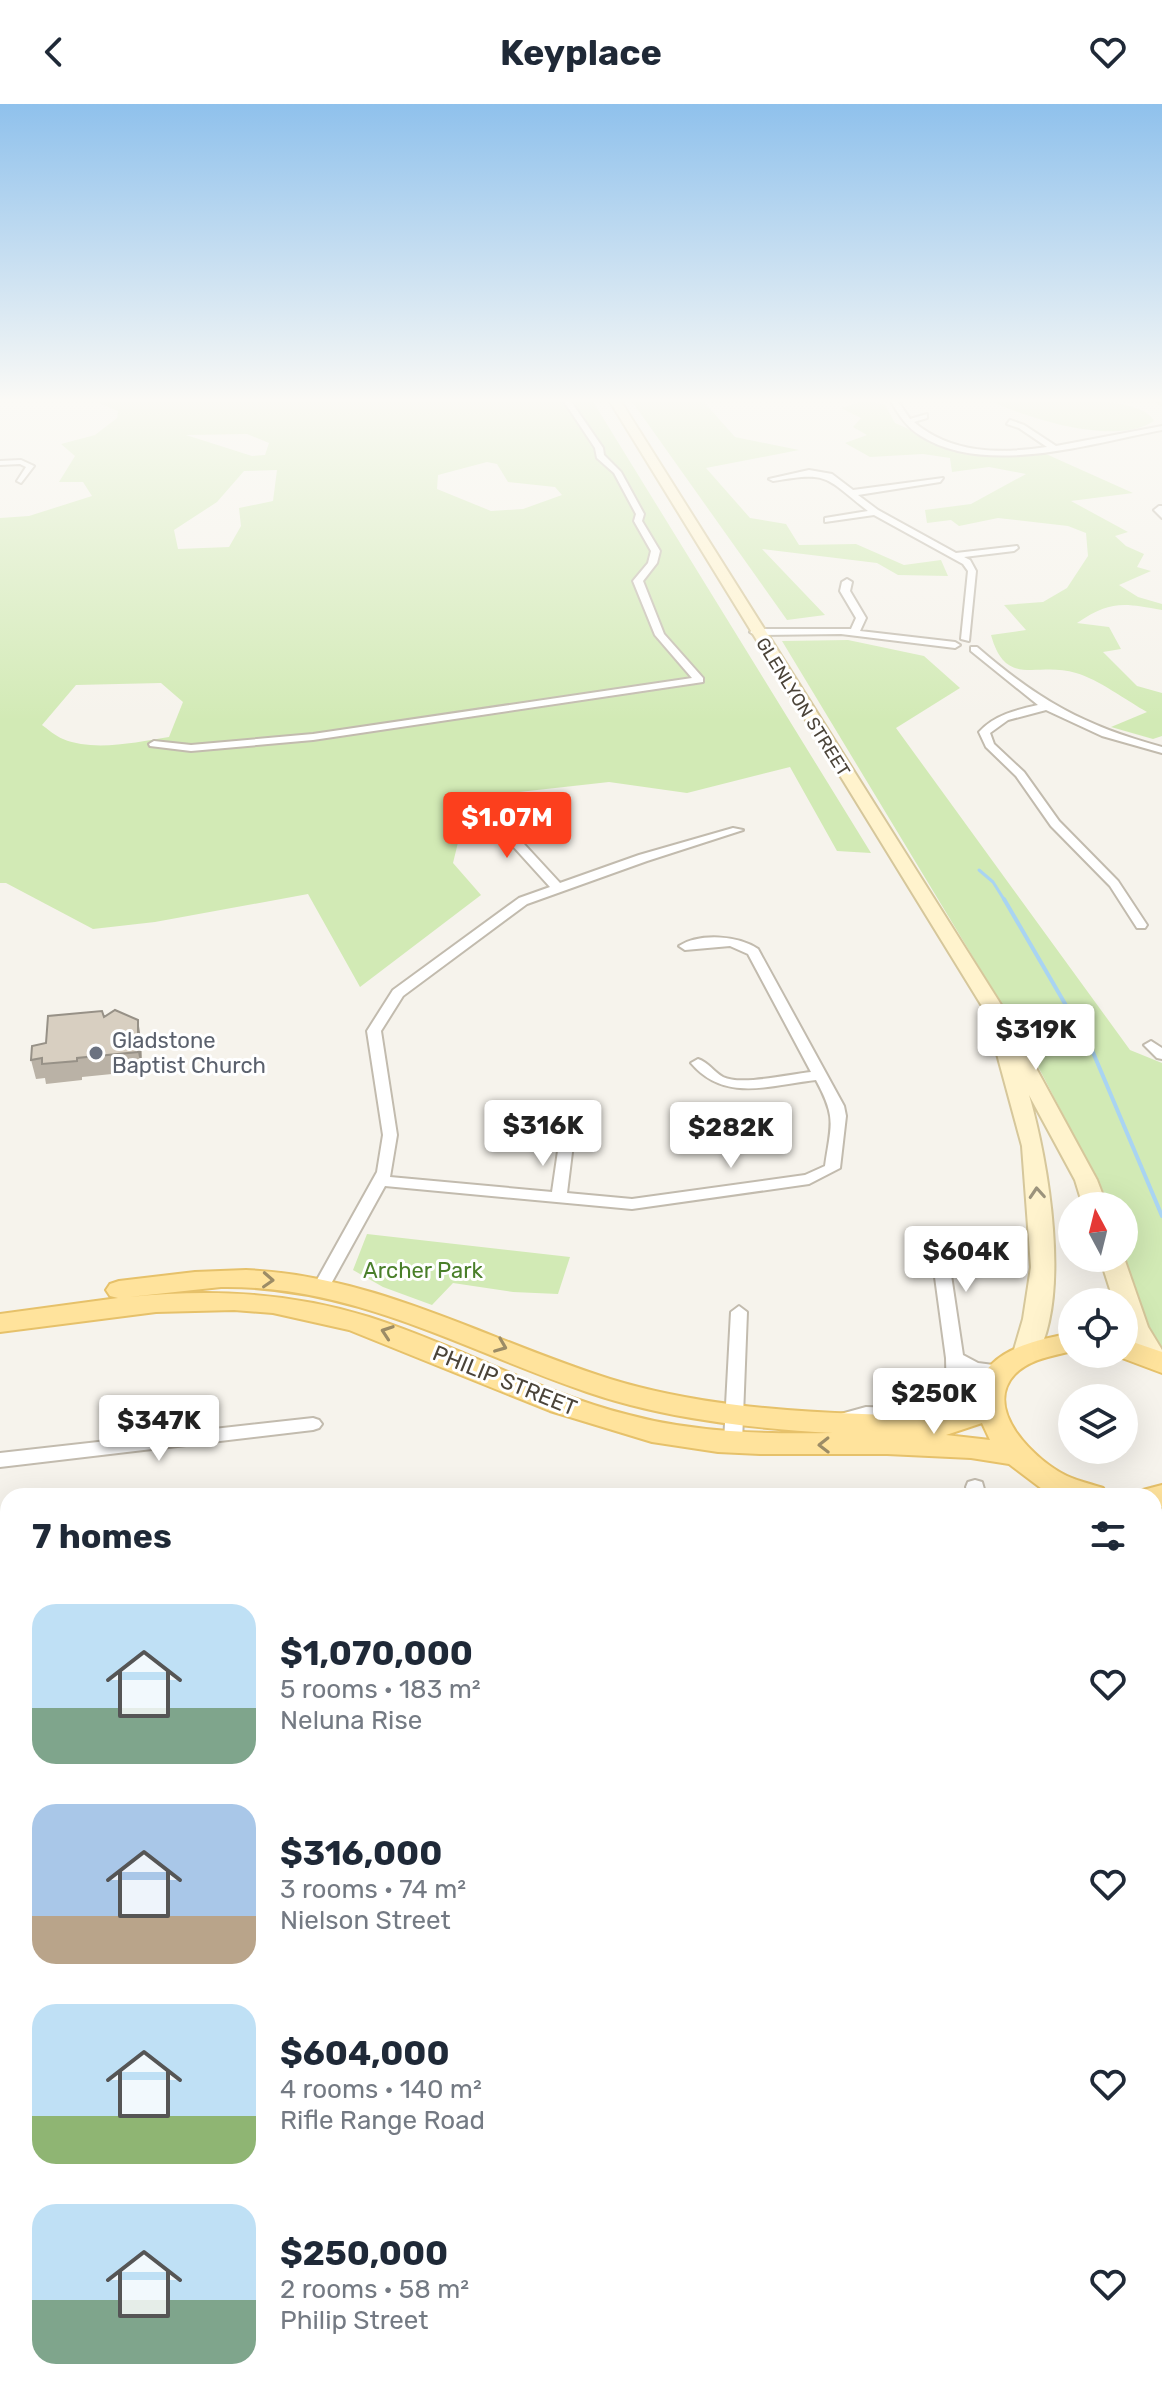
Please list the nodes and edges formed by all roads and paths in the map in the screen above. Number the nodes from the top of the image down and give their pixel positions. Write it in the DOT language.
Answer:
graph roads {
  1 [pos="636,507"];
  2 [pos="679,507"];
  3 [pos="869,507"];
  4 [pos="1162,508"];
  5 [pos="875,512"];
  6 [pos="1162,515"];
  7 [pos="828,520"];
  8 [pos="1014,548"];
  9 [pos="958,555"];
  10 [pos="847,582"];
  11 [pos="755,632"];
  12 [pos="855,632"];
  13 [pos="966,639"];
  14 [pos="955,645"];
  15 [pos="974,649"];
  16 [pos="1045,707"];
  17 [pos="154,744"];
  18 [pos="1162,750"];
  19 [pos="534,827"];
  20 [pos="737,830"];
  21 [pos="558,888"];
  22 [pos="1141,925"];
  23 [pos="685,946"];
  24 [pos="995,1011"];
  25 [pos="698,1063"];
  26 [pos="821,1075"];
  27 [pos="558,1132"];
  28 [pos="382,1181"];
  29 [pos="1090,1192"];
  30 [pos="559,1197"];
  31 [pos="940,1234"];
  32 [pos="1117,1272"];
  33 [pos="323,1300"];
  34 [pos="0,1310"];
  35 [pos="739,1312"];
  36 [pos="0,1323"];
  37 [pos="1058,1347"];
  38 [pos="1138,1353"];
  39 [pos="955,1358"];
  40 [pos="1158,1360"];
  41 [pos="1015,1362"];
  42 [pos="990,1402"];
  43 [pos="733,1412"];
  44 [pos="830,1422"];
  45 [pos="313,1424"];
  46 [pos="733,1442"];
  47 [pos="1013,1454"];
  48 [pos="0,1460"];
  49 [pos="1053,1488"];
  1 -- 17 [label="street"];
  2 -- 11 [label="main road, GLENLYON STREET"];
  3 -- 5 [label="street"];
  4 -- 6 [label="street"];
  5 -- 7 [label="street"];
  5 -- 9 [label="street"];
  8 -- 9 [label="street"];
  9 -- 13 [label="street"];
  10 -- 12 [label="street"];
  11 -- 12 [label="street"];
  11 -- 24 [label="main road, GLENLYON STREET"];
  12 -- 14 [label="street"];
  13 -- 14 [label="street"];
  13 -- 15 [label="street"];
  14 -- 15 [label="street"];
  15 -- 16 [label="street"];
  16 -- 18 [label="street"];
  16 -- 22 [label="street"];
  19 -- 21 [label="street"];
  20 -- 21 [label="street"];
  21 -- 28 [label="street"];
  23 -- 26 [label="street"];
  24 -- 29 [label="main road, GLENLYON STREET"];
  41 -- 24 [label="main road, GLENLYON STREET, one-way"];
  25 -- 26 [label="street"];
  26 -- 30 [label="street"];
  27 -- 30 [label="street"];
  28 -- 30 [label="street"];
  28 -- 33 [label="street"];
  31 -- 39 [label="street"];
  32 -- 40 [label="main road"];
  34 -- 33 [label="main road, PHILIP STREET, one-way"];
  33 -- 36 [label="main road, PHILIP STREET"];
  33 -- 43 [label="main road, PHILIP STREET, one-way"];
  46 -- 33 [label="main road, PHILIP STREET, one-way"];
  35 -- 43 [label="street"];
  37 -- 41 [label="main road"];
  38 -- 40 [label="main road"];
  39 -- 41 [label="street"];
  39 -- 44 [label="street"];
  41 -- 42 [label="main road"];
  42 -- 44 [label="main road, PHILIP STREET"];
  42 -- 47 [label="main road"];
  43 -- 44 [label="main road, PHILIP STREET"];
  43 -- 46 [label="street"];
  45 -- 48 [label="street"];
  47 -- 46 [label="main road, PHILIP STREET, one-way"];
  47 -- 49 [label="main road"];
}
